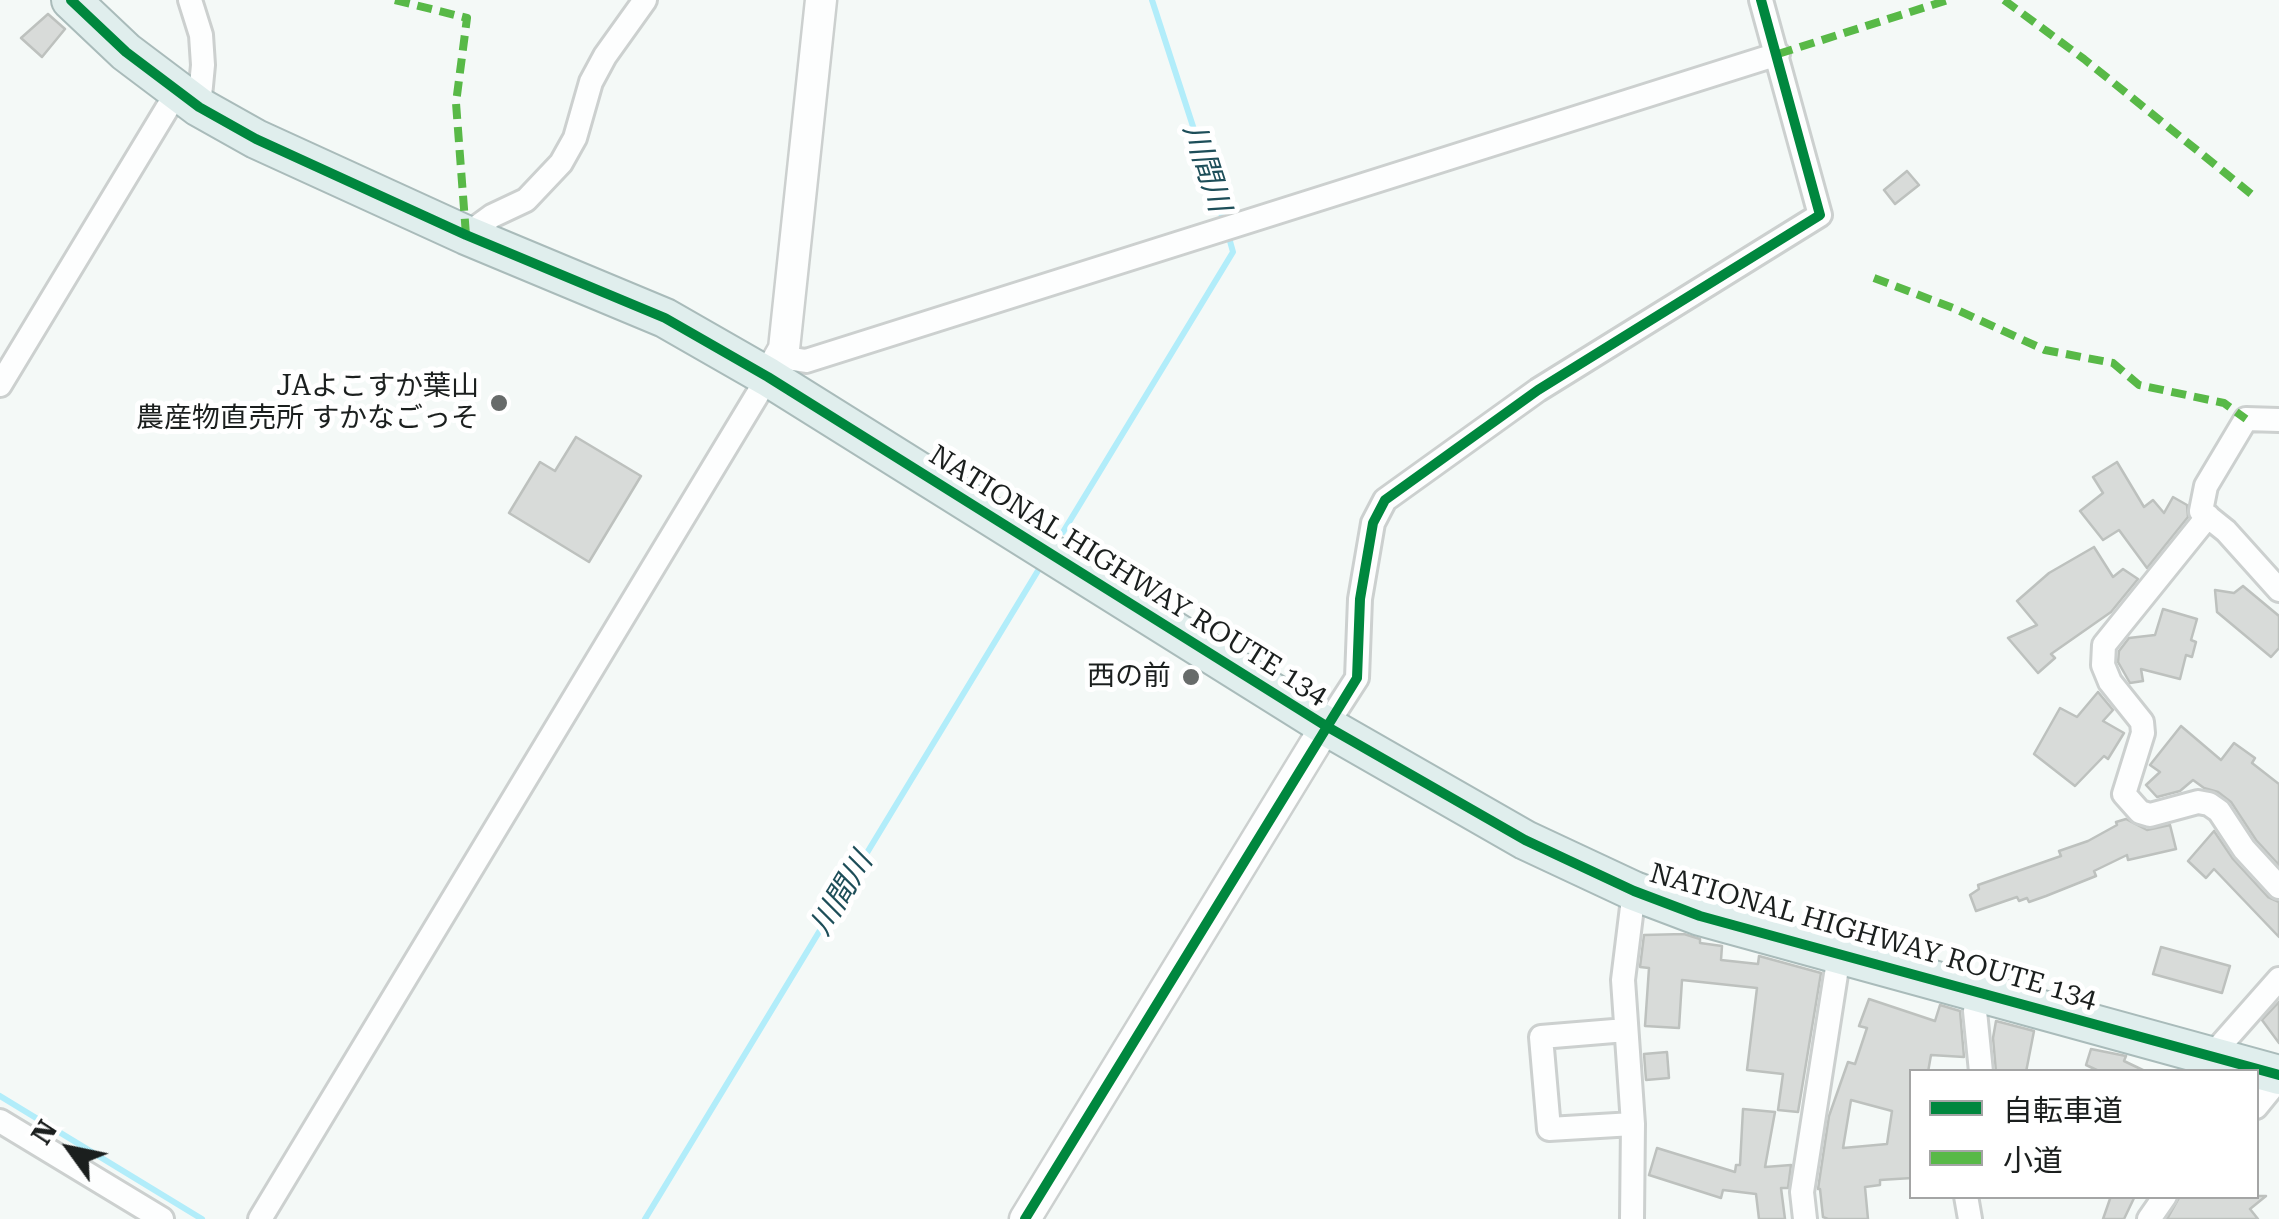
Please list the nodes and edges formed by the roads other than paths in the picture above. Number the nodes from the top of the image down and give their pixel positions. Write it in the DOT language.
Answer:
graph roads {
  1 [pos="70,0"];
  2 [pos="190,0"];
  3 [pos="645,0"];
  4 [pos="820,0"];
  5 [pos="1760,0"];
  6 [pos="1778,54"];
  7 [pos="188,99"];
  8 [pos="466,235"];
  9 [pos="774,367"];
  10 [pos="0,384"];
  11 [pos="2279,420"];
  12 [pos="2208,516"];
  13 [pos="2279,590"];
  14 [pos="1326,726"];
  15 [pos="2279,886"];
  16 [pos="1634,891"];
  17 [pos="1839,954"];
  18 [pos="2279,979"];
  19 [pos="1980,993"];
  20 [pos="1626,1030"];
  21 [pos="2212,1056"];
  22 [pos="1980,1069"];
  23 [pos="2252,1069"];
  24 [pos="2279,1078"];
  25 [pos="2259,1103"];
  26 [pos="0,1122"];
  27 [pos="1632,1124"];
  28 [pos="1803,1203"];
  29 [pos="162,1219"];
  30 [pos="260,1219"];
  31 [pos="1026,1219"];
  32 [pos="1632,1219"];
  1 -- 7 [label="highway, NATIONAL HIGHWAY ROUTE 134"];
  2 -- 7 [label="street"];
  3 -- 8 [label="street"];
  4 -- 9 [label="street"];
  5 -- 6 [label="street"];
  6 -- 9 [label="street"];
  6 -- 14 [label="street"];
  7 -- 8 [label="highway, NATIONAL HIGHWAY ROUTE 134"];
  7 -- 10 [label="street"];
  8 -- 9 [label="highway, NATIONAL HIGHWAY ROUTE 134"];
  9 -- 14 [label="highway, NATIONAL HIGHWAY ROUTE 134"];
  9 -- 30 [label="street"];
  11 -- 12 [label="street"];
  12 -- 13 [label="street"];
  12 -- 15 [label="street"];
  14 -- 16 [label="highway, NATIONAL HIGHWAY ROUTE 134"];
  14 -- 31 [label="street"];
  16 -- 17 [label="highway, NATIONAL HIGHWAY ROUTE 134"];
  16 -- 20 [label="street"];
  17 -- 19 [label="highway, NATIONAL HIGHWAY ROUTE 134"];
  17 -- 28 [label="street"];
  18 -- 21 [label="street"];
  19 -- 21 [label="highway, NATIONAL HIGHWAY ROUTE 134"];
  19 -- 22 [label="street"];
  20 -- 27 [label="street"];
  20 -- 27 [label="street"];
  21 -- 23 [label="highway, NATIONAL HIGHWAY ROUTE 134"];
  24 -- 25 [label="street"];
  26 -- 29 [label="street"];
  27 -- 32 [label="street"];
}
